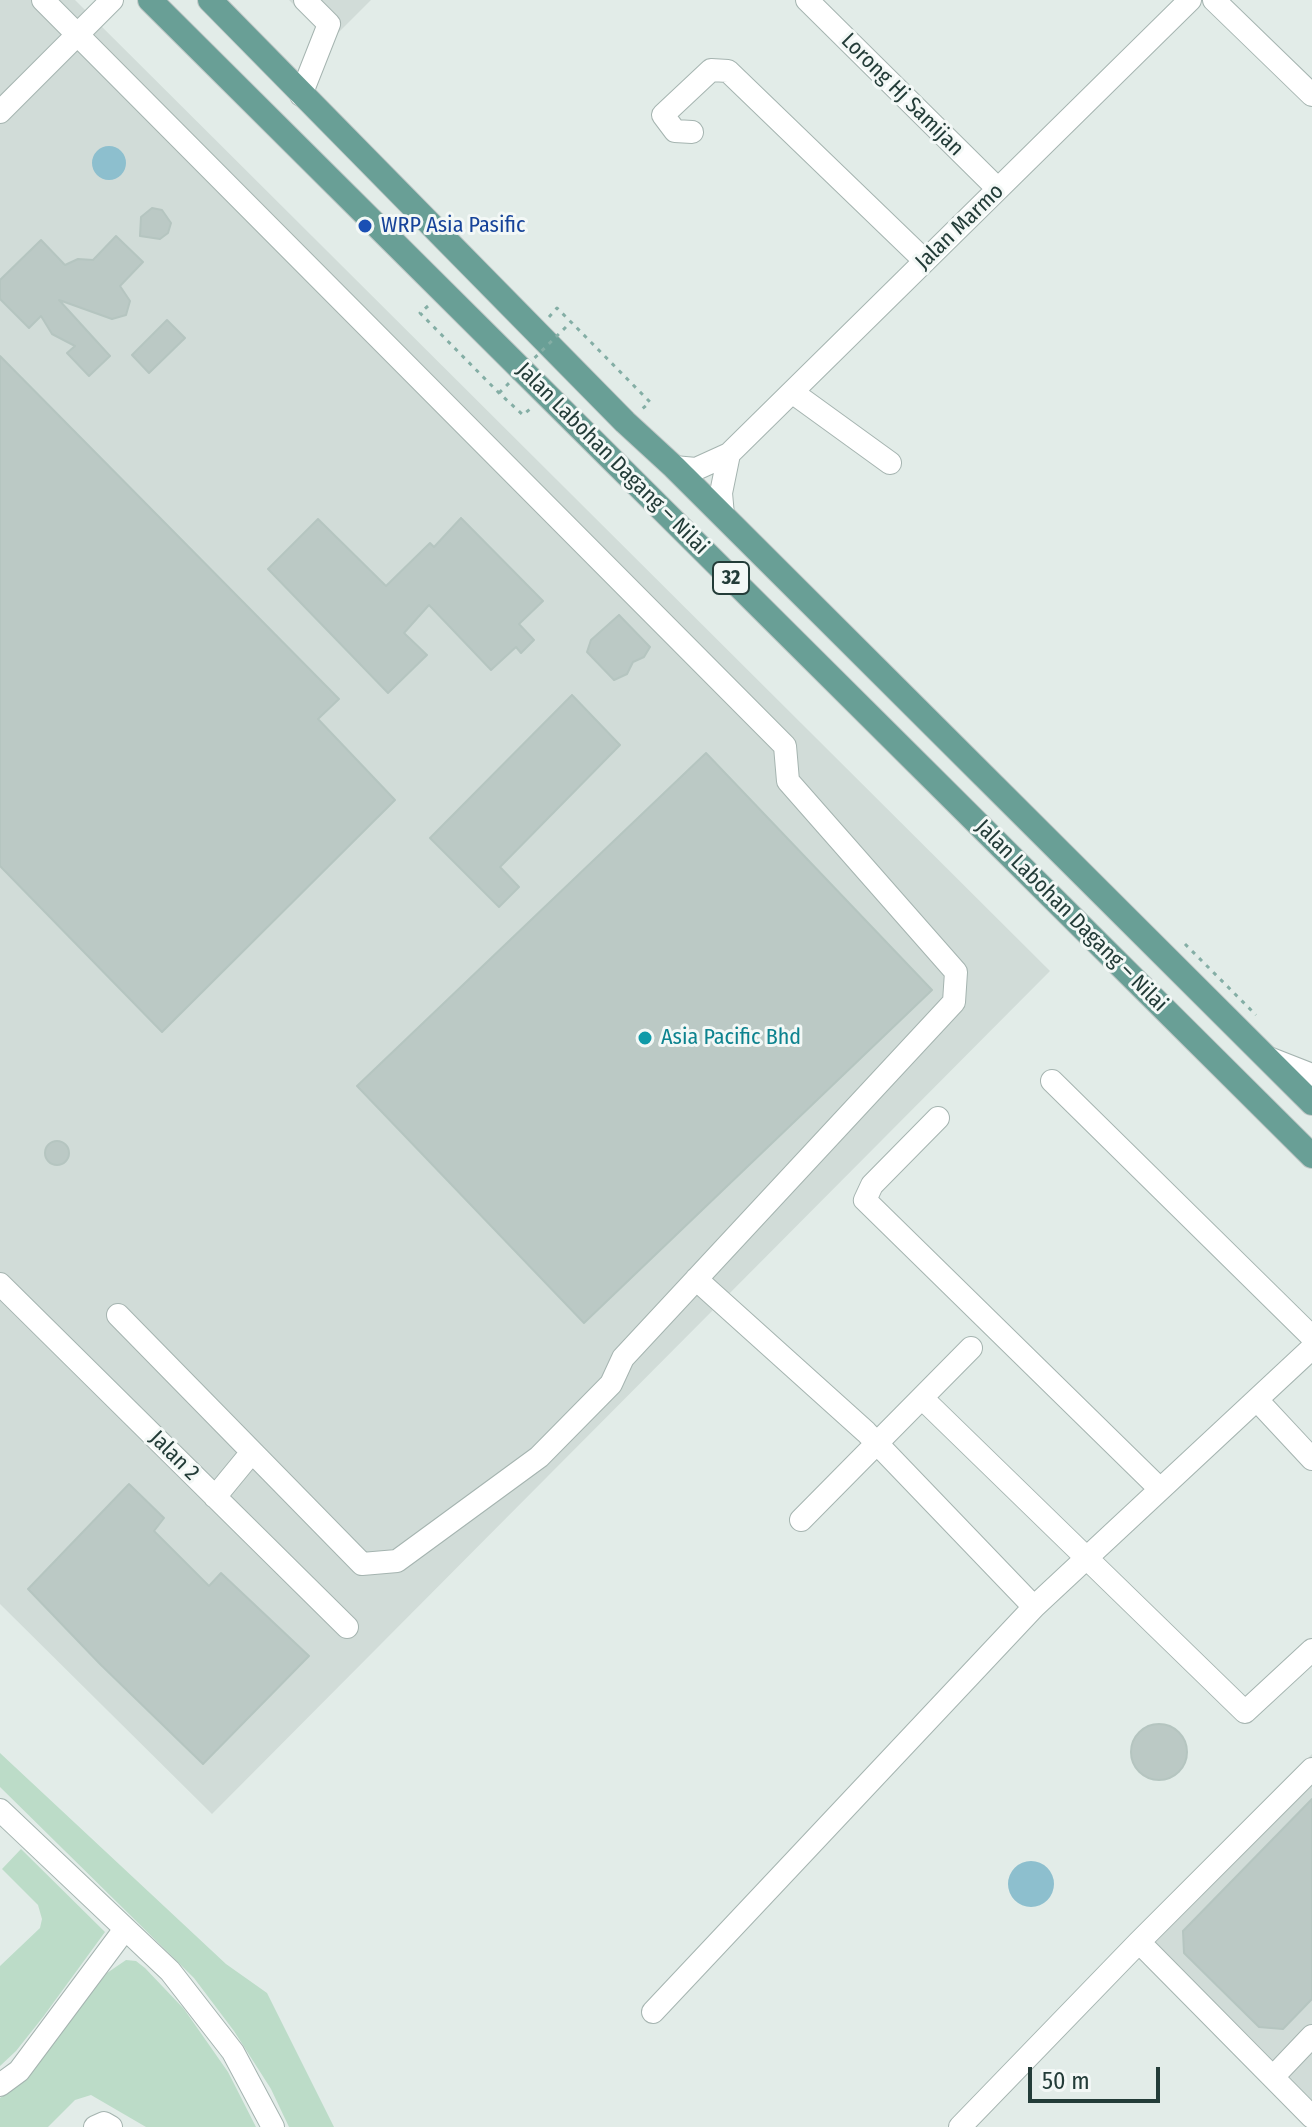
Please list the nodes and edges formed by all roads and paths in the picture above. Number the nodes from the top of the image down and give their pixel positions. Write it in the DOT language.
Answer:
graph roads {
  1 [pos="43,0"];
  2 [pos="112,0"];
  3 [pos="150,0"];
  4 [pos="210,0"];
  5 [pos="305,0"];
  6 [pos="807,0"];
  7 [pos="1190,0"];
  8 [pos="1214,0"];
  9 [pos="79,35"];
  10 [pos="301,95"];
  11 [pos="1312,95"];
  12 [pos="0,112"];
  13 [pos="692,132"];
  14 [pos="998,189"];
  15 [pos="925,261"];
  16 [pos="420,313"];
  17 [pos="546,320"];
  18 [pos="571,322"];
  19 [pos="792,392"];
  20 [pos="499,393"];
  21 [pos="547,395"];
  22 [pos="650,402"];
  23 [pos="729,454"];
  24 [pos="890,463"];
  25 [pos="674,467"];
  26 [pos="723,515"];
  27 [pos="1265,1057"];
  28 [pos="1312,1075"];
  29 [pos="1052,1081"];
  30 [pos="1312,1103"];
  31 [pos="938,1118"];
  32 [pos="1312,1156"];
  33 [pos="696,1279"];
  34 [pos="0,1284"];
  35 [pos="118,1315"];
  36 [pos="1312,1337"];
  37 [pos="971,1348"];
  38 [pos="1312,1348"];
  39 [pos="922,1398"];
  40 [pos="1257,1400"];
  41 [pos="878,1444"];
  42 [pos="252,1452"];
  43 [pos="1312,1459"];
  44 [pos="1160,1489"];
  45 [pos="215,1497"];
  46 [pos="801,1520"];
  47 [pos="1087,1558"];
  48 [pos="1034,1607"];
  49 [pos="347,1627"];
  50 [pos="1312,1650"];
  51 [pos="1312,1769"];
  52 [pos="0,1810"];
  53 [pos="125,1929"];
  54 [pos="1139,1942"];
  55 [pos="653,2012"];
  56 [pos="1312,2036"];
  57 [pos="1273,2077"];
  58 [pos="0,2085"];
  59 [pos="1312,2117"];
  60 [pos="95,2127"];
  61 [pos="111,2127"];
  62 [pos="273,2127"];
  63 [pos="960,2127"];
  1 -- 9 [label="street"];
  2 -- 9 [label="street"];
  3 -- 21 [label="main road, Jalan Labohan Dagang ‒ Nilai / 32"];
  4 -- 10 [label="main road, Jalan Labohan Dagang ‒ Nilai / 32"];
  5 -- 10 [label="street"];
  6 -- 14 [label="street, Lorong Hj Samijan"];
  7 -- 14 [label="street, Jalan Marmo"];
  8 -- 11 [label="street"];
  9 -- 12 [label="street"];
  9 -- 33 [label="street"];
  10 -- 25 [label="main road, Jalan Labohan Dagang ‒ Nilai / 32"];
  13 -- 15 [label="street"];
  14 -- 15 [label="street, Jalan Marmo"];
  15 -- 19 [label="street, Jalan Marmo"];
  16 -- 20 [label="path"];
  17 -- 18 [label="path"];
  18 -- 20 [label="path, bridge"];
  18 -- 22 [label="path"];
  19 -- 23 [label="street, Jalan Marmo"];
  19 -- 24 [label="street"];
  20 -- 21 [label="path"];
  21 -- 32 [label="main road, Jalan Labohan Dagang ‒ Nilai / 32"];
  23 -- 25 [label="street"];
  23 -- 26 [label="street"];
  25 -- 26 [label="main road, Jalan Labohan Dagang ‒ Nilai / 32"];
  26 -- 27 [label="main road, Jalan Labohan Dagang ‒ Nilai / 32"];
  27 -- 28 [label="street"];
  27 -- 30 [label="main road, Jalan Labohan Dagang ‒ Nilai / 32"];
  29 -- 36 [label="street"];
  31 -- 44 [label="street"];
  33 -- 41 [label="street"];
  33 -- 42 [label="street"];
  34 -- 45 [label="street, Jalan 2"];
  35 -- 42 [label="street"];
  37 -- 39 [label="street"];
  38 -- 40 [label="street"];
  39 -- 41 [label="street"];
  39 -- 47 [label="street"];
  40 -- 43 [label="street"];
  40 -- 44 [label="street"];
  41 -- 46 [label="street"];
  41 -- 48 [label="street"];
  42 -- 45 [label="street"];
  44 -- 47 [label="street"];
  45 -- 49 [label="street, Jalan 2"];
  47 -- 48 [label="street"];
  47 -- 50 [label="street"];
  48 -- 55 [label="street"];
  51 -- 54 [label="street"];
  52 -- 53 [label="street"];
  53 -- 58 [label="street"];
  53 -- 62 [label="street"];
  54 -- 57 [label="street"];
  54 -- 63 [label="street"];
  56 -- 57 [label="street"];
  57 -- 59 [label="street"];
  60 -- 61 [label="street"];
}
